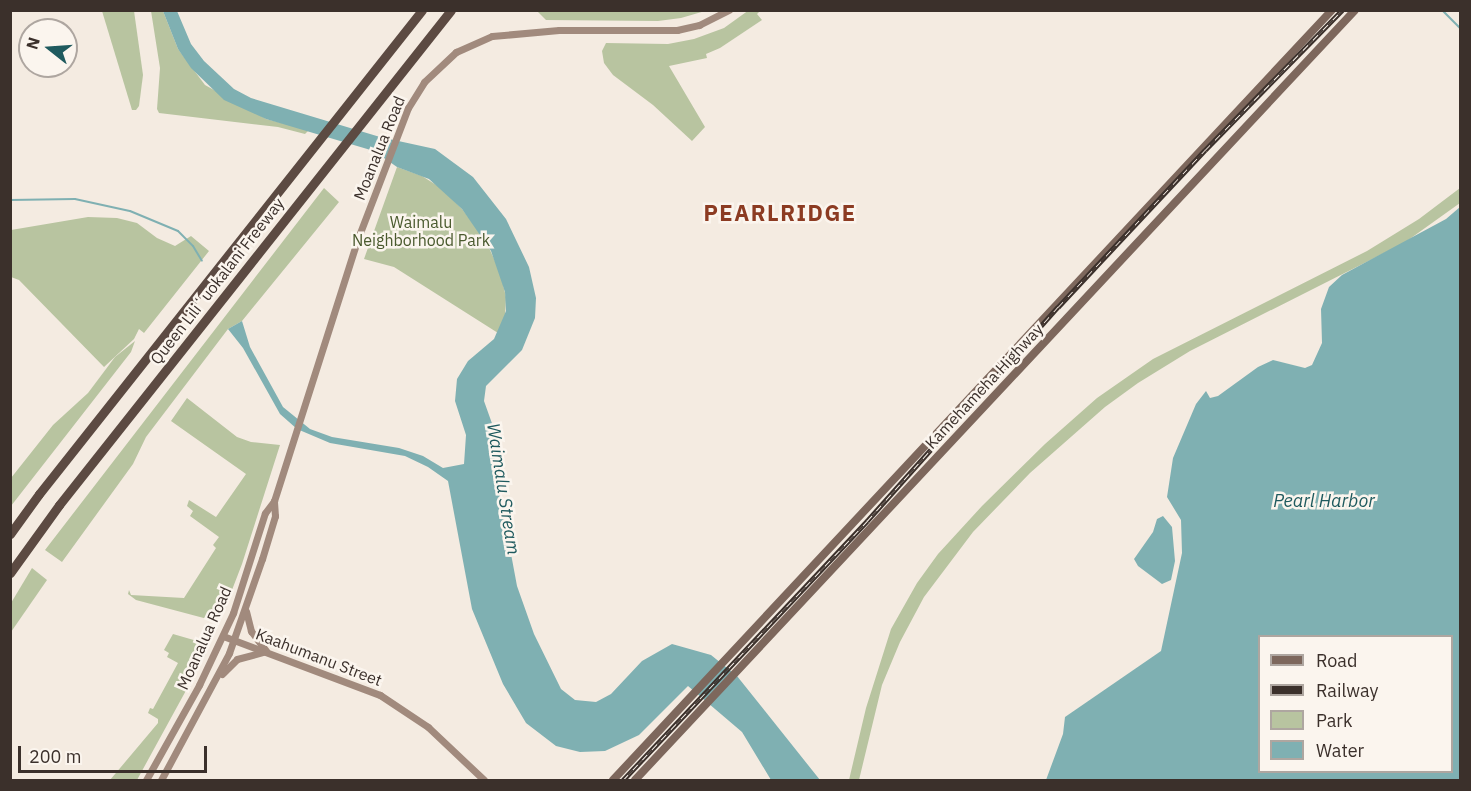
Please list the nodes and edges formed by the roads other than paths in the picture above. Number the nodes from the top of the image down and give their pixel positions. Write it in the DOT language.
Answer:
graph roads {
  1 [pos="422,10"];
  2 [pos="451,10"];
  3 [pos="729,10"];
  4 [pos="1332,10"];
  5 [pos="1355,10"];
  6 [pos="274,501"];
  7 [pos="10,534"];
  8 [pos="10,573"];
  9 [pos="246,610"];
  10 [pos="223,636"];
  11 [pos="234,639"];
  12 [pos="266,651"];
  13 [pos="215,682"];
  14 [pos="146,780"];
  15 [pos="161,780"];
  16 [pos="484,780"];
  17 [pos="613,780"];
  18 [pos="635,780"];
  1 -- 7 [label="highway, Queen Liliʻuokalani Freeway"];
  2 -- 8 [label="highway, Queen Liliʻuokalani Freeway"];
  3 -- 6 [label="main road, Moanalua Road"];
  4 -- 17 [label="main road, Kamehameha Highway"];
  5 -- 18 [label="main road, Kamehameha Highway"];
  6 -- 9 [label="main road, Moanalua Road"];
  6 -- 10 [label="main road, Moanalua Road"];
  9 -- 11 [label="main road, Moanalua Road"];
  9 -- 12 [label="main road"];
  10 -- 11 [label="main road, Kaahumanu Street"];
  10 -- 14 [label="main road, Moanalua Road"];
  11 -- 12 [label="main road, Kaahumanu Street"];
  11 -- 13 [label="main road, Moanalua Road"];
  12 -- 13 [label="main road"];
  12 -- 16 [label="main road, Kaahumanu Street"];
  13 -- 15 [label="main road, Moanalua Road"];
}
